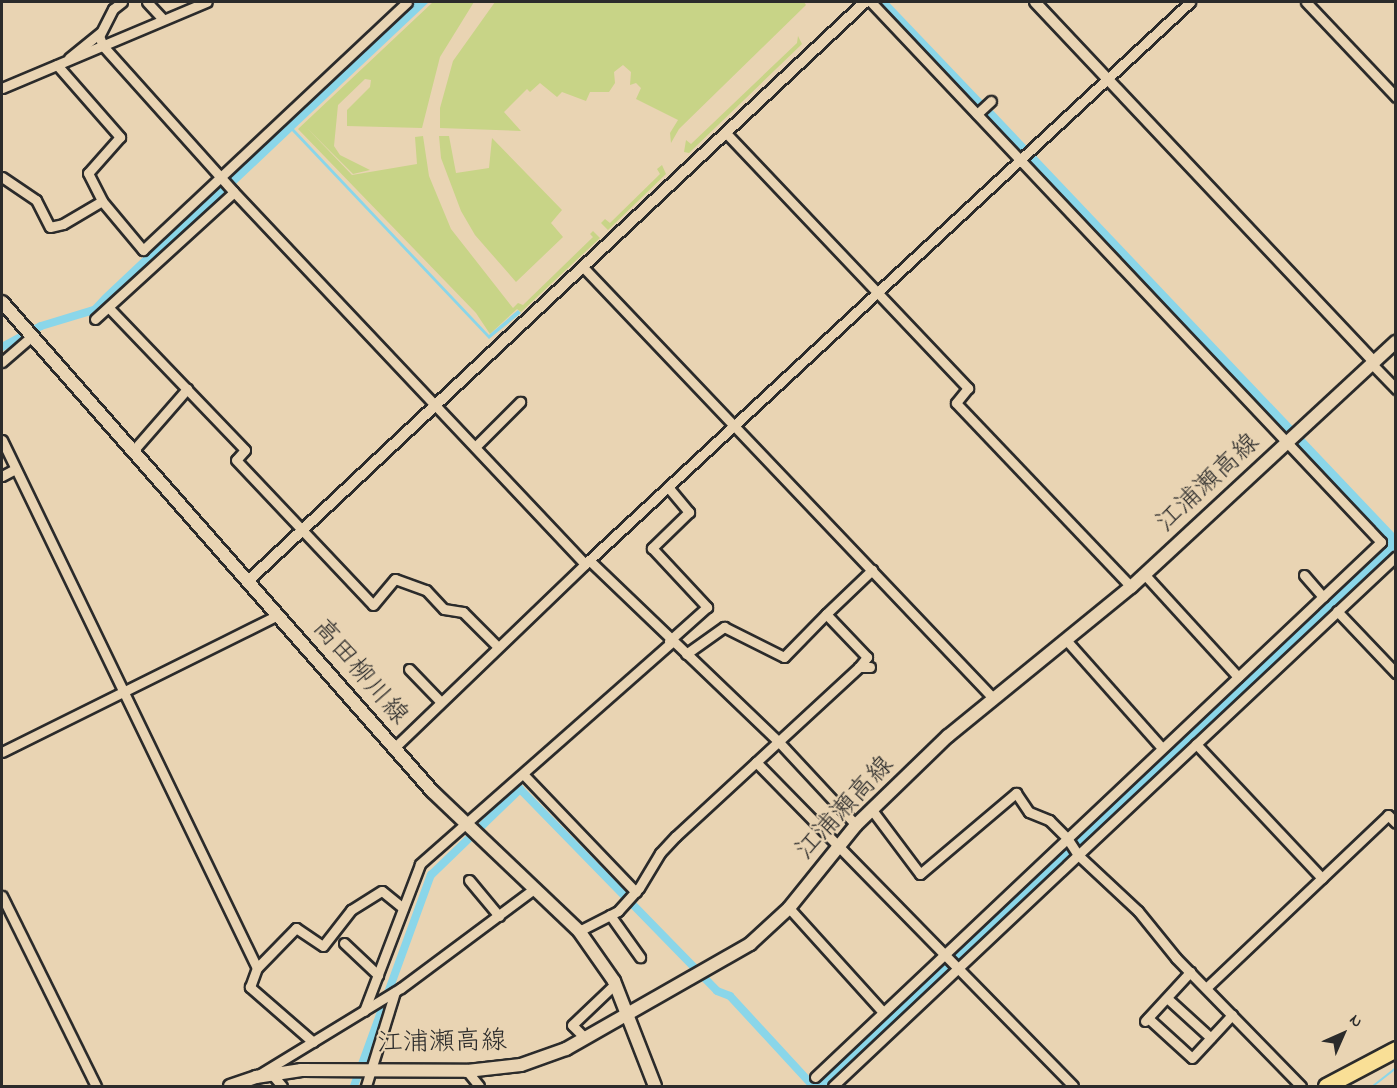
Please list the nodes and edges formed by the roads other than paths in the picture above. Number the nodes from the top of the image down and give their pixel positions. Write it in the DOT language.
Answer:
graph roads {
  1 [pos="122,2"];
  2 [pos="147,2"];
  3 [pos="207,2"];
  4 [pos="407,2"];
  5 [pos="865,2"];
  6 [pos="871,2"];
  7 [pos="1035,2"];
  8 [pos="1188,2"];
  9 [pos="1306,2"];
  10 [pos="162,19"];
  11 [pos="100,33"];
  12 [pos="103,46"];
  13 [pos="60,64"];
  14 [pos="1107,77"];
  15 [pos="2,88"];
  16 [pos="1395,98"];
  17 [pos="726,133"];
  18 [pos="1021,158"];
  19 [pos="2,177"];
  20 [pos="220,177"];
  21 [pos="234,191"];
  22 [pos="102,201"];
  23 [pos="583,267"];
  24 [pos="878,292"];
  25 [pos="2,302"];
  26 [pos="110,309"];
  27 [pos="95,318"];
  28 [pos="32,336"];
  29 [pos="1395,342"];
  30 [pos="2,362"];
  31 [pos="1373,363"];
  32 [pos="187,389"];
  33 [pos="1395,389"];
  34 [pos="520,402"];
  35 [pos="436,405"];
  36 [pos="735,425"];
  37 [pos="2,440"];
  38 [pos="1288,441"];
  39 [pos="476,447"];
  40 [pos="132,452"];
  41 [pos="15,469"];
  42 [pos="2,476"];
  43 [pos="668,487"];
  44 [pos="302,531"];
  45 [pos="1395,556"];
  46 [pos="587,562"];
  47 [pos="872,570"];
  48 [pos="1145,575"];
  49 [pos="1304,575"];
  50 [pos="248,582"];
  51 [pos="1131,587"];
  52 [pos="1323,597"];
  53 [pos="1337,611"];
  54 [pos="826,614"];
  55 [pos="278,615"];
  56 [pos="1067,641"];
  57 [pos="670,642"];
  58 [pos="1286,645"];
  59 [pos="498,647"];
  60 [pos="685,654"];
  61 [pos="870,666"];
  62 [pos="859,667"];
  63 [pos="409,669"];
  64 [pos="1395,673"];
  65 [pos="1238,677"];
  66 [pos="121,694"];
  67 [pos="992,697"];
  68 [pos="441,702"];
  69 [pos="778,741"];
  70 [pos="1196,744"];
  71 [pos="394,748"];
  72 [pos="1162,748"];
  73 [pos="2,752"];
  74 [pos="756,762"];
  75 [pos="524,775"];
  76 [pos="872,810"];
  77 [pos="1395,823"];
  78 [pos="466,825"];
  79 [pos="856,825"];
  80 [pos="1067,837"];
  81 [pos="839,845"];
  82 [pos="1078,855"];
  83 [pos="1322,878"];
  84 [pos="469,880"];
  85 [pos="638,890"];
  86 [pos="530,893"];
  87 [pos="2,896"];
  88 [pos="403,908"];
  89 [pos="789,908"];
  90 [pos="614,913"];
  91 [pos="499,916"];
  92 [pos="579,931"];
  93 [pos="344,943"];
  94 [pos="944,954"];
  95 [pos="640,957"];
  96 [pos="257,968"];
  97 [pos="958,969"];
  98 [pos="1190,972"];
  99 [pos="378,975"];
  100 [pos="615,984"];
  101 [pos="1206,988"];
  102 [pos="398,990"];
  103 [pos="1167,998"];
  104 [pos="368,1009"];
  105 [pos="883,1012"];
  106 [pos="629,1014"];
  107 [pos="1232,1016"];
  108 [pos="585,1038"];
  109 [pos="1211,1038"];
  110 [pos="313,1042"];
  111 [pos="1395,1048"];
  112 [pos="371,1069"];
  113 [pos="467,1071"];
  114 [pos="272,1073"];
  115 [pos="256,1077"];
  116 [pos="815,1077"];
  117 [pos="653,1085"];
  118 [pos="96,1086"];
  119 [pos="230,1086"];
  120 [pos="282,1086"];
  121 [pos="366,1086"];
  122 [pos="479,1086"];
  123 [pos="833,1086"];
  124 [pos="1073,1086"];
  125 [pos="1301,1086"];
  126 [pos="1326,1086"];
  1 -- 11 [label="street"];
  2 -- 10 [label="street"];
  3 -- 10 [label="street"];
  4 -- 20 [label="street"];
  5 -- 17 [label="street"];
  6 -- 18 [label="street"];
  7 -- 14 [label="street"];
  8 -- 14 [label="street"];
  9 -- 16 [label="street"];
  10 -- 12 [label="street"];
  11 -- 12 [label="street"];
  11 -- 13 [label="street"];
  12 -- 13 [label="street"];
  12 -- 20 [label="street"];
  13 -- 15 [label="street"];
  13 -- 22 [label="street"];
  14 -- 18 [label="street"];
  14 -- 31 [label="street"];
  17 -- 23 [label="street"];
  17 -- 24 [label="street"];
  18 -- 24 [label="street"];
  18 -- 38 [label="street"];
  19 -- 22 [label="street"];
  20 -- 21 [label="street"];
  20 -- 22 [label="street"];
  21 -- 26 [label="street"];
  21 -- 35 [label="street"];
  23 -- 35 [label="street"];
  23 -- 36 [label="street"];
  24 -- 36 [label="street"];
  24 -- 51 [label="street"];
  25 -- 28 [label="main road, 高田柳川線"];
  26 -- 27 [label="street"];
  26 -- 32 [label="street"];
  28 -- 30 [label="street"];
  28 -- 40 [label="main road, 高田柳川線"];
  29 -- 31 [label="main road, 江浦瀬高線"];
  31 -- 33 [label="street"];
  31 -- 38 [label="main road, 江浦瀬高線"];
  32 -- 40 [label="street"];
  32 -- 44 [label="street"];
  34 -- 39 [label="street"];
  35 -- 39 [label="street"];
  35 -- 44 [label="street"];
  36 -- 43 [label="street"];
  36 -- 47 [label="street"];
  37 -- 41 [label="street"];
  38 -- 48 [label="main road, 江浦瀬高線"];
  38 -- 52 [label="street"];
  39 -- 46 [label="street"];
  40 -- 50 [label="main road, 高田柳川線"];
  41 -- 42 [label="street"];
  41 -- 66 [label="street"];
  43 -- 46 [label="street"];
  43 -- 57 [label="street"];
  44 -- 50 [label="street"];
  44 -- 59 [label="street"];
  45 -- 53 [label="street"];
  46 -- 57 [label="street"];
  46 -- 59 [label="street"];
  47 -- 54 [label="street"];
  47 -- 67 [label="street"];
  48 -- 51 [label="main road, 江浦瀬高線"];
  48 -- 65 [label="street"];
  49 -- 52 [label="street"];
  50 -- 55 [label="main road, 高田柳川線"];
  51 -- 56 [label="main road, 江浦瀬高線"];
  52 -- 58 [label="street"];
  53 -- 58 [label="street"];
  53 -- 64 [label="street"];
  54 -- 60 [label="street"];
  54 -- 62 [label="street"];
  55 -- 66 [label="street"];
  55 -- 71 [label="main road, 高田柳川線"];
  56 -- 67 [label="main road, 江浦瀬高線"];
  56 -- 72 [label="street"];
  57 -- 60 [label="street"];
  57 -- 75 [label="street"];
  58 -- 65 [label="street"];
  58 -- 70 [label="street"];
  59 -- 68 [label="street"];
  60 -- 69 [label="street"];
  61 -- 62 [label="street"];
  62 -- 69 [label="street"];
  63 -- 68 [label="street"];
  65 -- 72 [label="street"];
  66 -- 73 [label="street"];
  66 -- 96 [label="street"];
  67 -- 76 [label="main road, 江浦瀬高線"];
  68 -- 71 [label="street"];
  69 -- 74 [label="street"];
  69 -- 79 [label="street"];
  70 -- 82 [label="street"];
  70 -- 83 [label="street"];
  71 -- 78 [label="main road, 高田柳川線"];
  72 -- 80 [label="street"];
  74 -- 81 [label="street"];
  74 -- 85 [label="street"];
  75 -- 78 [label="street"];
  75 -- 85 [label="street"];
  76 -- 79 [label="main road, 江浦瀬高線"];
  76 -- 80 [label="street"];
  77 -- 83 [label="street"];
  78 -- 86 [label="main road, 高田柳川線"];
  78 -- 88 [label="street"];
  79 -- 81 [label="main road, 江浦瀬高線"];
  80 -- 82 [label="street"];
  80 -- 94 [label="street"];
  81 -- 89 [label="main road, 江浦瀬高線"];
  81 -- 94 [label="street"];
  82 -- 97 [label="street"];
  82 -- 98 [label="street"];
  83 -- 101 [label="street"];
  84 -- 91 [label="street"];
  85 -- 90 [label="street"];
  86 -- 91 [label="street"];
  86 -- 92 [label="main road, 高田柳川線"];
  87 -- 118 [label="street"];
  88 -- 96 [label="street"];
  88 -- 99 [label="street"];
  89 -- 105 [label="street"];
  89 -- 106 [label="main road, 江浦瀬高線"];
  90 -- 92 [label="street"];
  90 -- 95 [label="street"];
  91 -- 102 [label="street"];
  92 -- 100 [label="main road, 高田柳川線"];
  93 -- 99 [label="street"];
  94 -- 97 [label="street"];
  94 -- 105 [label="street"];
  96 -- 110 [label="street"];
  97 -- 123 [label="street"];
  97 -- 124 [label="street"];
  98 -- 101 [label="street"];
  98 -- 103 [label="street"];
  99 -- 104 [label="street"];
  100 -- 106 [label="main road, 高田柳川線"];
  100 -- 108 [label="street"];
  101 -- 107 [label="street"];
  102 -- 104 [label="street"];
  102 -- 112 [label="street"];
  103 -- 109 [label="street"];
  103 -- 109 [label="street"];
  104 -- 110 [label="street"];
  105 -- 116 [label="street"];
  106 -- 108 [label="main road, 江浦瀬高線"];
  106 -- 117 [label="main road, 高田柳川線"];
  107 -- 109 [label="street"];
  107 -- 125 [label="street"];
  108 -- 113 [label="main road, 江浦瀬高線"];
  110 -- 115 [label="street"];
  111 -- 126 [label="highway"];
  112 -- 113 [label="main road, 江浦瀬高線"];
  112 -- 114 [label="main road, 江浦瀬高線"];
  112 -- 121 [label="street"];
  113 -- 122 [label="street"];
  114 -- 115 [label="main road, 江浦瀬高線"];
  114 -- 120 [label="street"];
  115 -- 119 [label="main road, 江浦瀬高線"];
}
